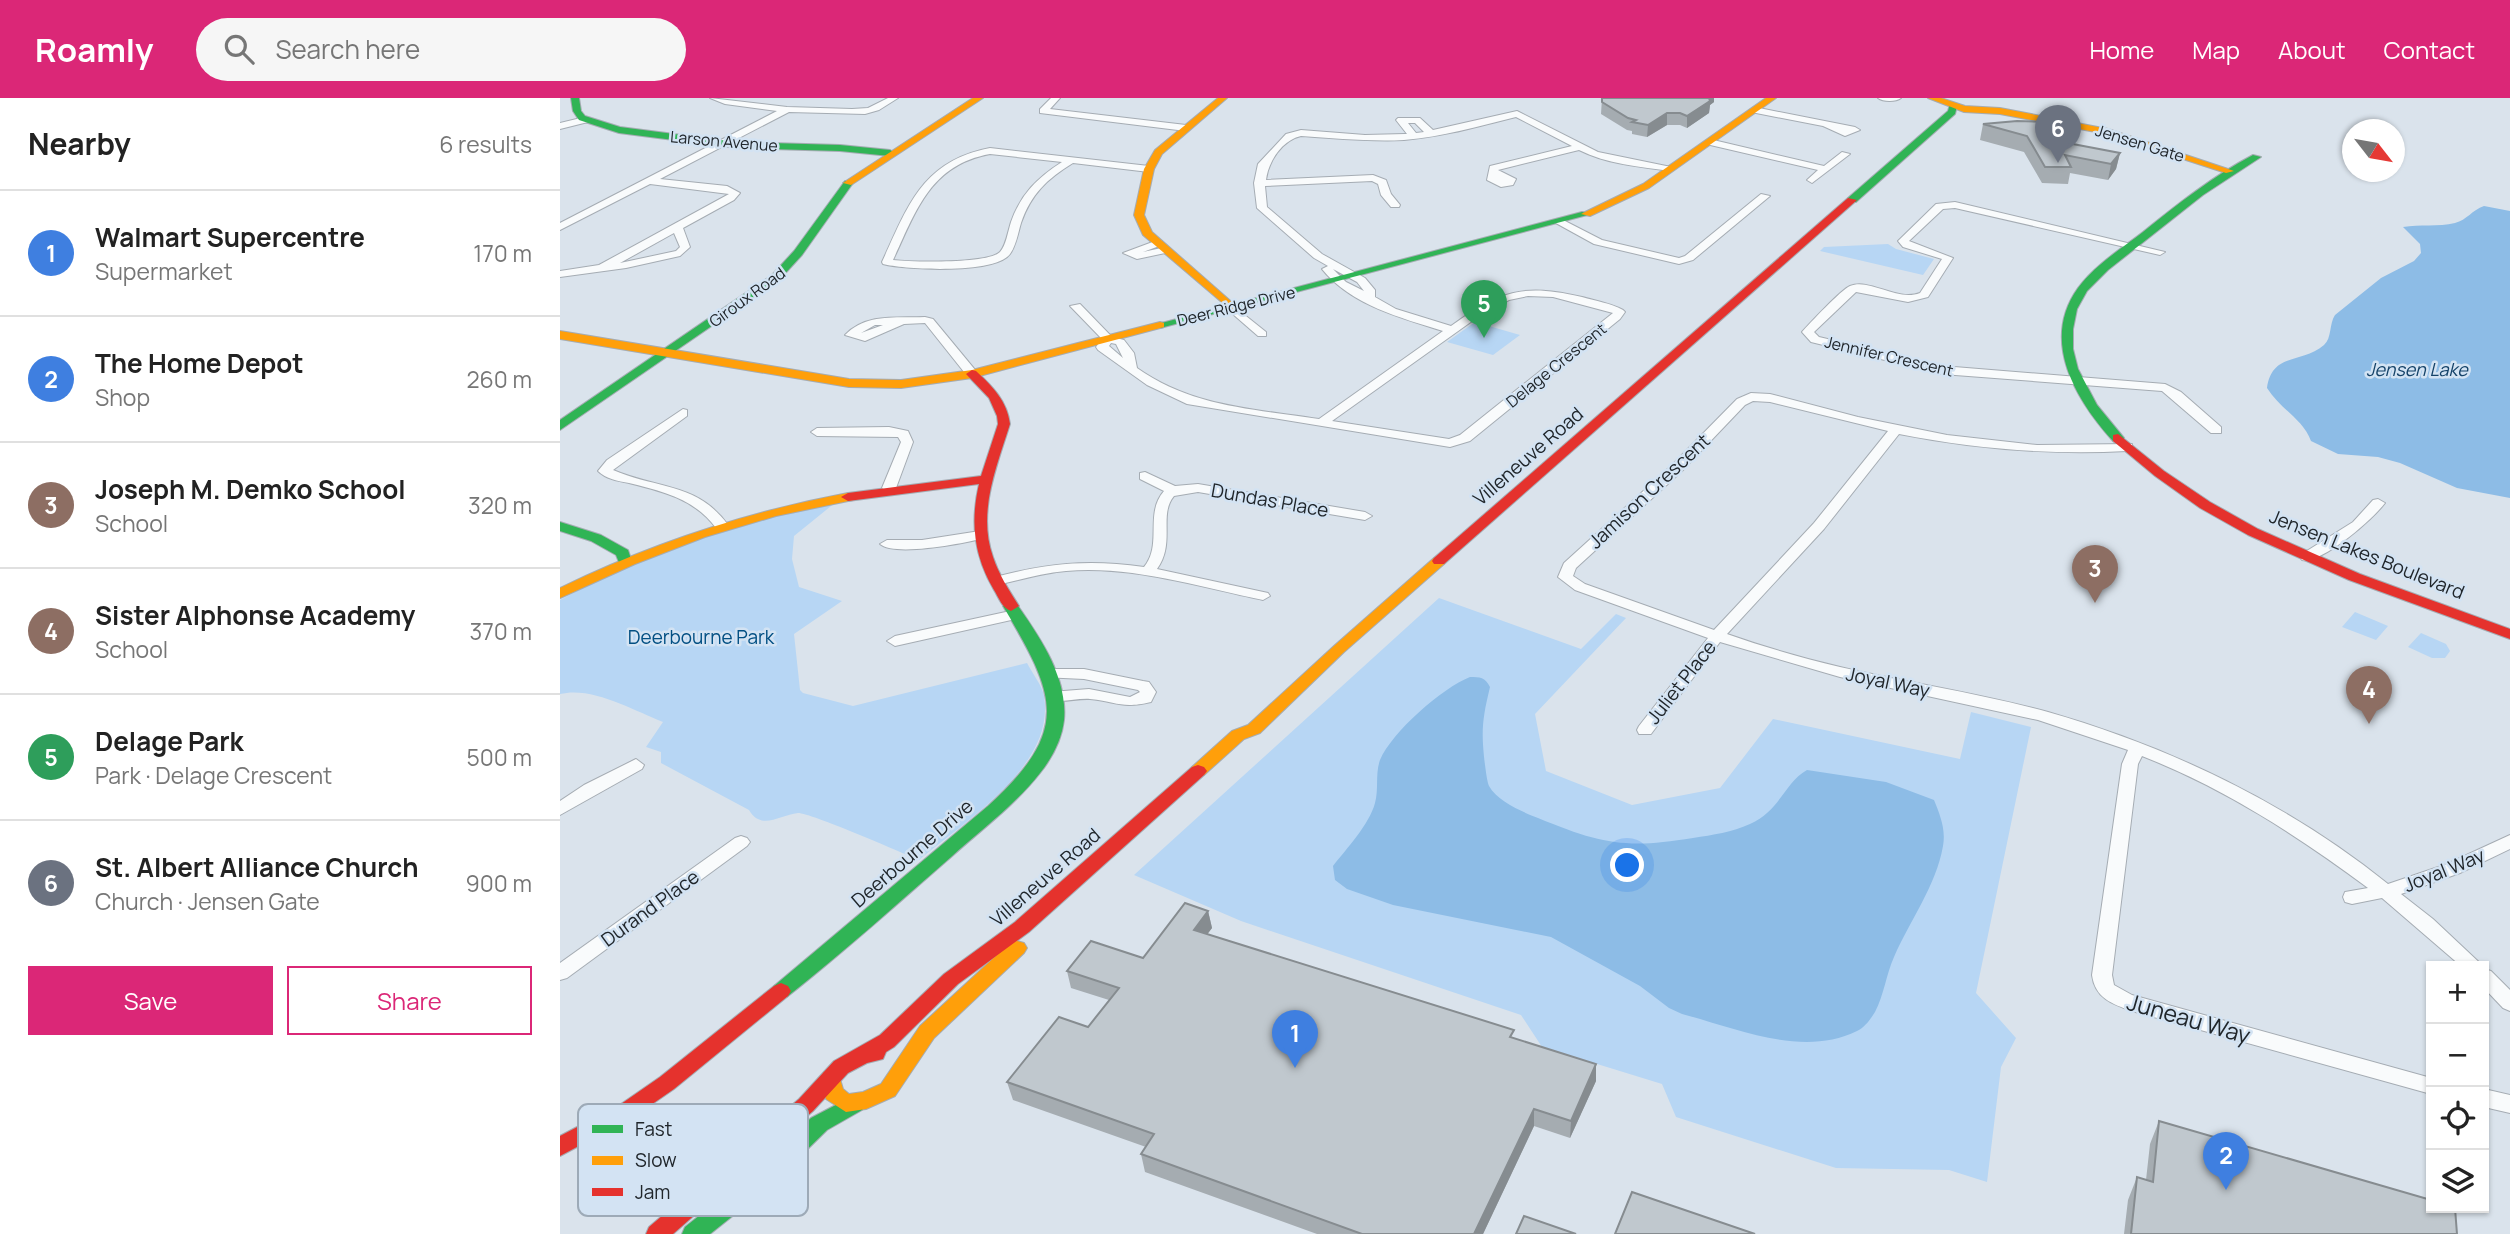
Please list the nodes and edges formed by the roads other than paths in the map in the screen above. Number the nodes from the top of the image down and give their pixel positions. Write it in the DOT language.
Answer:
graph roads {
  1 [pos="575,98"];
  2 [pos="714,98"];
  3 [pos="894,98"];
  4 [pos="965,98"];
  5 [pos="979,98"];
  6 [pos="1056,98"];
  7 [pos="1223,98"];
  8 [pos="1772,98"];
  9 [pos="1882,98"];
  10 [pos="1897,98"];
  11 [pos="1932,98"];
  12 [pos="1967,102"];
  13 [pos="788,109"];
  14 [pos="1754,110"];
  15 [pos="585,120"];
  16 [pos="1827,125"];
  17 [pos="560,126"];
  18 [pos="1186,128"];
  19 [pos="1431,134"];
  20 [pos="1414,136"];
  21 [pos="1709,142"];
  22 [pos="722,143"];
  23 [pos="1578,146"];
  24 [pos="884,152"];
  25 [pos="1845,154"];
  26 [pos="2256,158"];
  27 [pos="1070,160"];
  28 [pos="1149,169"];
  29 [pos="1826,169"];
  30 [pos="1668,170"];
  31 [pos="2229,171"];
  32 [pos="1495,174"];
  33 [pos="1812,180"];
  34 [pos="649,181"];
  35 [pos="1259,184"];
  36 [pos="1765,196"];
  37 [pos="1395,205"];
  38 [pos="1559,222"];
  39 [pos="560,227"];
  40 [pos="677,227"];
  41 [pos="2134,245"];
  42 [pos="2160,252"];
  43 [pos="1318,256"];
  44 [pos="601,268"];
  45 [pos="560,274"];
  46 [pos="1355,275"];
  47 [pos="1337,280"];
  48 [pos="1370,297"];
  49 [pos="1076,306"];
  50 [pos="1231,307"];
  51 [pos="902,321"];
  52 [pos="1452,330"];
  53 [pos="1262,334"];
  54 [pos="560,335"];
  55 [pos="1108,339"];
  56 [pos="659,353"];
  57 [pos="972,374"];
  58 [pos="2076,381"];
  59 [pos="560,412"];
  60 [pos="683,413"];
  61 [pos="1321,423"];
  62 [pos="560,426"];
  63 [pos="2216,430"];
  64 [pos="1895,431"];
  65 [pos="817,432"];
  66 [pos="2127,447"];
  67 [pos="1145,477"];
  68 [pos="988,479"];
  69 [pos="890,488"];
  70 [pos="1174,491"];
  71 [pos="2378,503"];
  72 [pos="1365,516"];
  73 [pos="721,525"];
  74 [pos="560,526"];
  75 [pos="981,535"];
  76 [pos="560,538"];
  77 [pos="887,544"];
  78 [pos="2307,556"];
  79 [pos="625,562"];
  80 [pos="1146,573"];
  81 [pos="997,581"];
  82 [pos="560,594"];
  83 [pos="1263,596"];
  84 [pos="1015,615"];
  85 [pos="2510,634"];
  86 [pos="1718,635"];
  87 [pos="895,641"];
  88 [pos="1048,674"];
  89 [pos="1057,696"];
  90 [pos="1254,729"];
  91 [pos="1645,730"];
  92 [pos="2137,748"];
  93 [pos="636,765"];
  94 [pos="560,809"];
  95 [pos="2510,841"];
  96 [pos="741,842"];
  97 [pos="2389,892"];
  98 [pos="2352,897"];
  99 [pos="2467,961"];
  100 [pos="560,973"];
  101 [pos="2489,981"];
  102 [pos="2510,1003"];
  103 [pos="863,1055"];
  104 [pos="901,1071"];
  105 [pos="831,1078"];
  106 [pos="2426,1085"];
  107 [pos="2489,1099"];
  108 [pos="637,1104"];
  109 [pos="807,1104"];
  110 [pos="855,1104"];
  111 [pos="2510,1104"];
  112 [pos="808,1135"];
  113 [pos="578,1137"];
  114 [pos="560,1147"];
  115 [pos="678,1216"];
  116 [pos="716,1216"];
  117 [pos="657,1234"];
  118 [pos="693,1234"];
  1 -- 15 [label="street"];
  2 -- 13 [label="street"];
  3 -- 13 [label="street"];
  4 -- 24 [label="street, Giroux Road"];
  5 -- 24 [label="street, Giroux Road"];
  6 -- 18 [label="street"];
  7 -- 18 [label="street"];
  8 -- 14 [label="street, Deer Ridge Drive"];
  9 -- 10 [label="street"];
  11 -- 12 [label="street, Jensen Gate"];
  12 -- 31 [label="street, Jensen Gate"];
  12 -- 90 [label="street, Villeneuve Road"];
  13 -- 22 [label="street"];
  14 -- 16 [label="street"];
  14 -- 21 [label="street, Deer Ridge Drive"];
  15 -- 17 [label="street"];
  15 -- 22 [label="street, Larson Avenue"];
  18 -- 28 [label="street"];
  19 -- 20 [label="street"];
  19 -- 20 [label="street"];
  19 -- 23 [label="street"];
  20 -- 35 [label="street"];
  21 -- 29 [label="street"];
  21 -- 30 [label="street, Deer Ridge Drive"];
  22 -- 24 [label="street, Larson Avenue"];
  22 -- 34 [label="street"];
  23 -- 30 [label="street"];
  23 -- 32 [label="street"];
  24 -- 56 [label="street, Giroux Road"];
  25 -- 29 [label="street"];
  26 -- 31 [label="street, Jensen Lakes Boulevard"];
  27 -- 27 [label="street"];
  27 -- 28 [label="street"];
  28 -- 50 [label="street"];
  29 -- 33 [label="street"];
  30 -- 38 [label="street, Deer Ridge Drive"];
  31 -- 41 [label="street, Jensen Lakes Boulevard"];
  34 -- 39 [label="street"];
  34 -- 40 [label="street"];
  35 -- 37 [label="street"];
  35 -- 43 [label="street"];
  36 -- 38 [label="street"];
  38 -- 46 [label="street, Deer Ridge Drive"];
  40 -- 44 [label="street"];
  40 -- 44 [label="street"];
  41 -- 42 [label="street"];
  41 -- 58 [label="street, Jensen Lakes Boulevard"];
  41 -- 58 [label="street, Jennifer Crescent"];
  43 -- 46 [label="street"];
  43 -- 47 [label="street"];
  44 -- 45 [label="street"];
  46 -- 47 [label="street, Deer Ridge Drive"];
  46 -- 48 [label="street"];
  47 -- 48 [label="street"];
  47 -- 50 [label="street, Deer Ridge Drive"];
  48 -- 52 [label="street"];
  49 -- 55 [label="street"];
  50 -- 53 [label="street"];
  50 -- 55 [label="street, Deer Ridge Drive"];
  51 -- 57 [label="street"];
  52 -- 61 [label="street, Delage Crescent"];
  52 -- 61 [label="street, Delage Crescent"];
  54 -- 56 [label="street, Deer Ridge Drive"];
  55 -- 57 [label="street, Deer Ridge Drive"];
  55 -- 61 [label="street, Delage Crescent"];
  56 -- 57 [label="street, Deer Ridge Drive"];
  56 -- 59 [label="street, Giroux Road"];
  56 -- 62 [label="street, Giroux Road"];
  57 -- 68 [label="street, Deerbourne Drive"];
  58 -- 63 [label="street"];
  58 -- 66 [label="street, Jensen Lakes Boulevard"];
  60 -- 73 [label="street"];
  64 -- 66 [label="street"];
  64 -- 86 [label="street"];
  64 -- 86 [label="street, Jamison Crescent"];
  65 -- 69 [label="street"];
  66 -- 78 [label="street, Jensen Lakes Boulevard"];
  67 -- 70 [label="street, Dundas Place"];
  68 -- 69 [label="street"];
  68 -- 75 [label="street, Deerbourne Drive"];
  69 -- 73 [label="street"];
  70 -- 72 [label="street, Dundas Place"];
  70 -- 80 [label="street"];
  71 -- 78 [label="street"];
  73 -- 79 [label="street"];
  74 -- 79 [label="street"];
  75 -- 77 [label="street"];
  75 -- 81 [label="street, Deerbourne Drive"];
  76 -- 79 [label="street"];
  78 -- 85 [label="street, Jensen Lakes Boulevard"];
  79 -- 82 [label="street"];
  80 -- 81 [label="street"];
  80 -- 83 [label="street"];
  81 -- 84 [label="street, Deerbourne Drive"];
  84 -- 87 [label="street"];
  84 -- 88 [label="street, Deerbourne Drive"];
  86 -- 91 [label="street, Juliet Place"];
  86 -- 92 [label="street, Joyal Way"];
  88 -- 89 [label="street, Deerbourne Drive"];
  88 -- 89 [label="street"];
  89 -- 108 [label="street, Deerbourne Drive"];
  90 -- 103 [label="street, Villeneuve Road"];
  90 -- 104 [label="street, Villeneuve Road"];
  92 -- 97 [label="street, Joyal Way"];
  92 -- 106 [label="street, Juneau Way"];
  93 -- 94 [label="street"];
  95 -- 97 [label="street, Joyal Way"];
  96 -- 100 [label="street, Durand Place"];
  97 -- 98 [label="street"];
  97 -- 99 [label="street"];
  101 -- 102 [label="street"];
  103 -- 104 [label="street"];
  103 -- 105 [label="street"];
  104 -- 110 [label="street"];
  105 -- 109 [label="street"];
  105 -- 110 [label="street"];
  107 -- 111 [label="street"];
  110 -- 112 [label="street"];
  113 -- 114 [label="street, Deerbourne Drive"];
  115 -- 117 [label="street"];
  116 -- 118 [label="street"];
}
